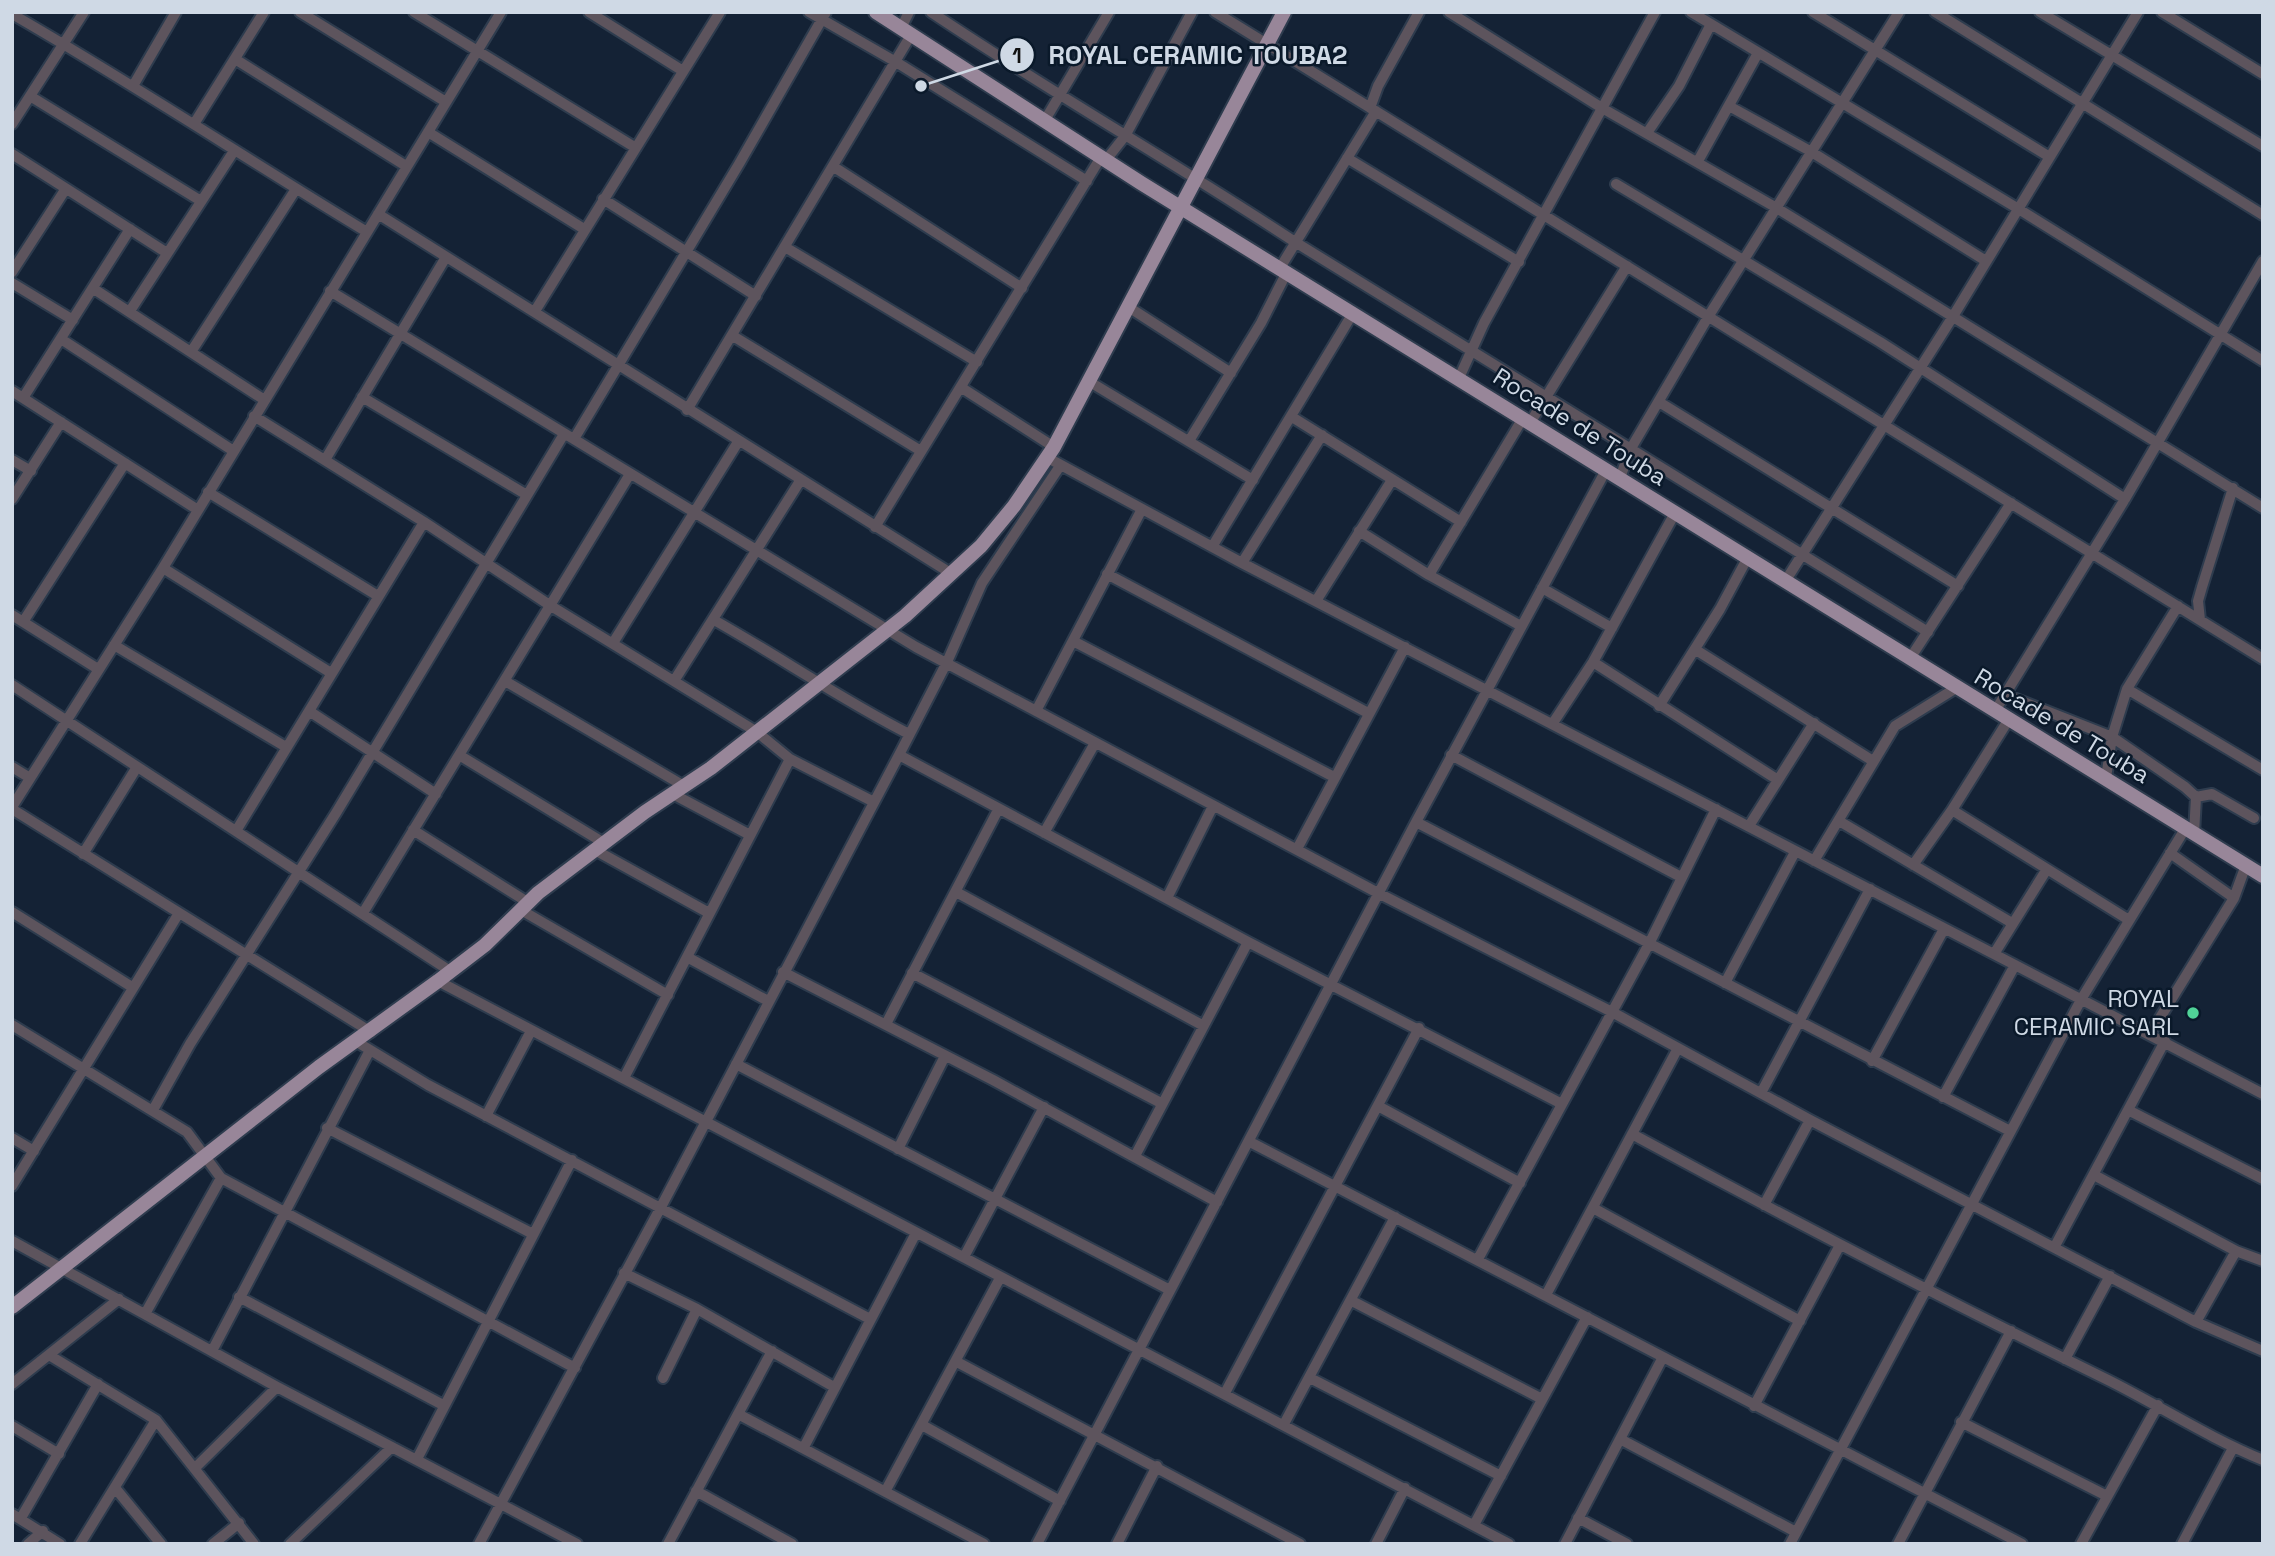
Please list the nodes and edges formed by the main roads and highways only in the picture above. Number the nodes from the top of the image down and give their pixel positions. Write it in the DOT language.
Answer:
graph roads {
  1 [pos="876,12"];
  2 [pos="1284,12"];
  3 [pos="1182,208"];
  4 [pos="2263,876"];
  5 [pos="12,1307"];
  1 -- 3 [label="main road, Rocade de Touba"];
  2 -- 3 [label="main road"];
  3 -- 4 [label="main road, Rocade de Touba"];
  3 -- 5 [label="main road"];
}
